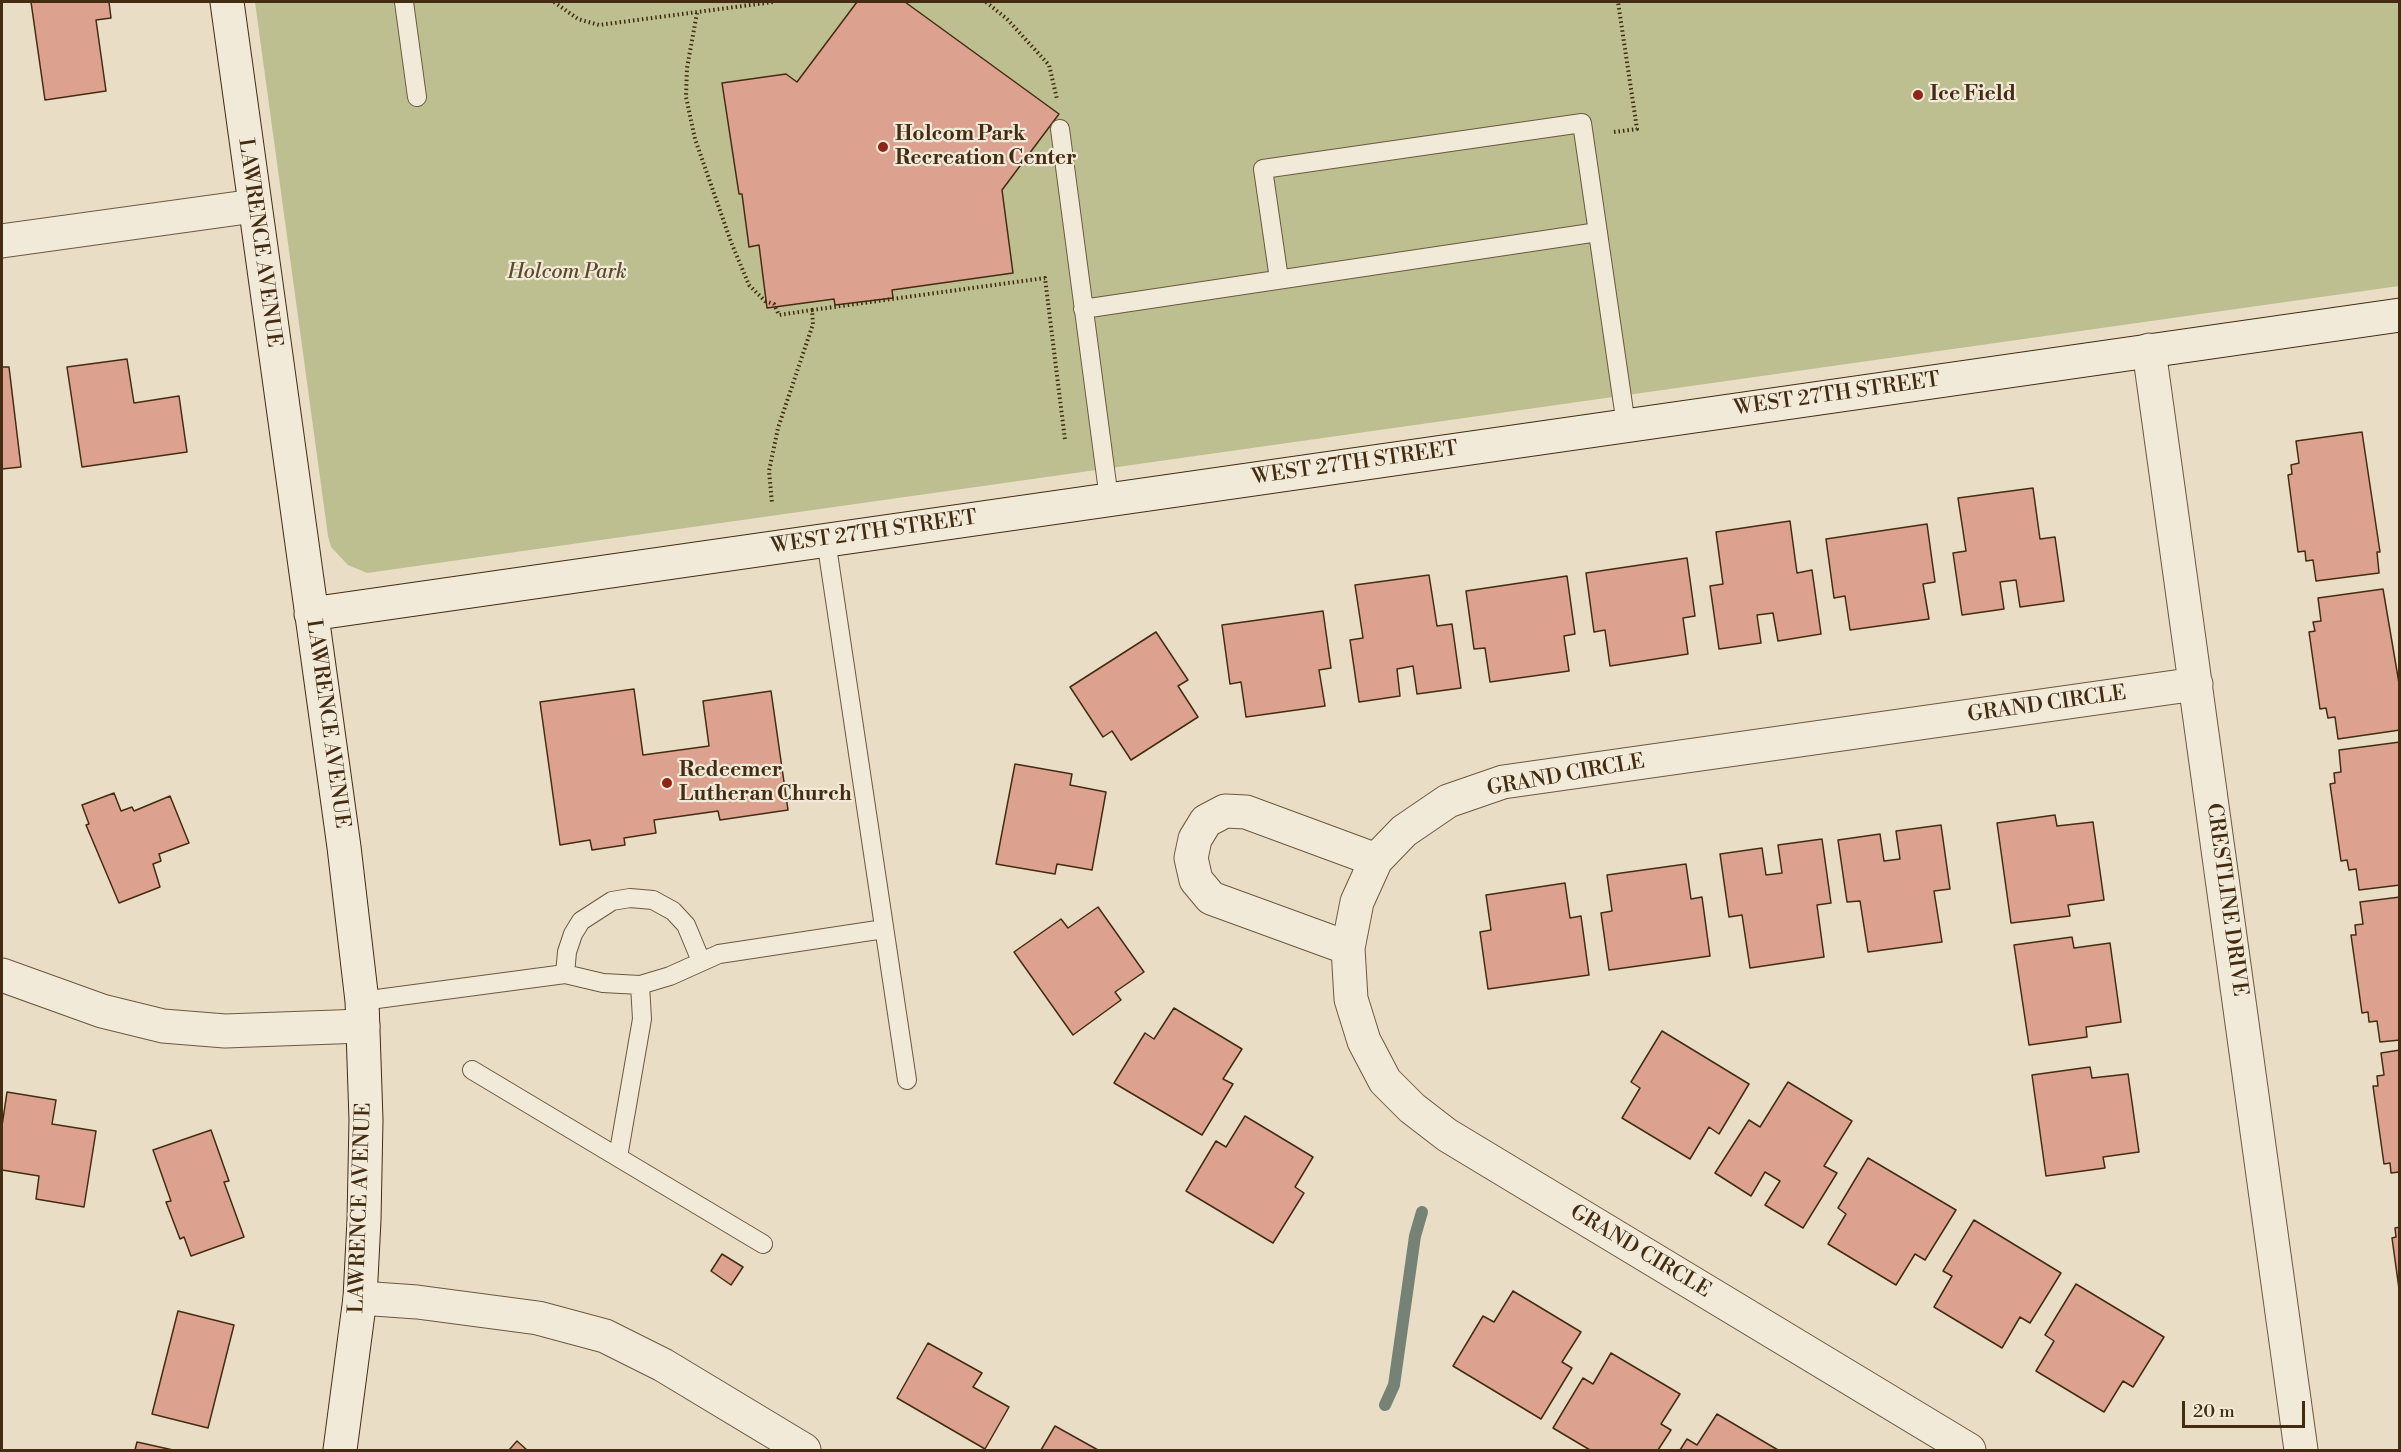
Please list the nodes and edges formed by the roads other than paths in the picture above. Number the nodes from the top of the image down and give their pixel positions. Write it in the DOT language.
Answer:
graph roads {
  1 [pos="227,2"];
  2 [pos="404,2"];
  3 [pos="417,97"];
  4 [pos="1060,129"];
  5 [pos="254,206"];
  6 [pos="1598,232"];
  7 [pos="2,241"];
  8 [pos="1279,279"];
  9 [pos="1083,309"];
  10 [pos="2400,315"];
  11 [pos="2149,350"];
  12 [pos="1626,425"];
  13 [pos="1108,500"];
  14 [pos="826,540"];
  15 [pos="311,614"];
  16 [pos="2196,684"];
  17 [pos="1376,860"];
  18 [pos="884,929"];
  19 [pos="1348,948"];
  20 [pos="701,961"];
  21 [pos="565,974"];
  22 [pos="2,975"];
  23 [pos="640,985"];
  24 [pos="362,1013"];
  25 [pos="472,1070"];
  26 [pos="907,1080"];
  27 [pos="618,1157"];
  28 [pos="763,1244"];
  29 [pos="360,1299"];
  30 [pos="340,1450"];
  31 [pos="804,1450"];
  32 [pos="1969,1450"];
  33 [pos="2301,1450"];
  1 -- 5 [label="street, LAWRENCE AVENUE"];
  2 -- 3 [label="lane"];
  4 -- 9 [label="lane"];
  5 -- 7 [label="street"];
  5 -- 15 [label="street, LAWRENCE AVENUE"];
  6 -- 8 [label="lane"];
  6 -- 8 [label="lane"];
  6 -- 12 [label="lane"];
  8 -- 9 [label="lane"];
  9 -- 13 [label="lane"];
  10 -- 11 [label="street, WEST 27TH STREET"];
  11 -- 12 [label="street, WEST 27TH STREET"];
  11 -- 16 [label="street, CRESTLINE DRIVE"];
  12 -- 13 [label="street, WEST 27TH STREET"];
  13 -- 14 [label="street, WEST 27TH STREET"];
  14 -- 15 [label="street, WEST 27TH STREET"];
  14 -- 18 [label="lane"];
  15 -- 24 [label="street, LAWRENCE AVENUE"];
  16 -- 17 [label="street, GRAND CIRCLE"];
  16 -- 33 [label="street, CRESTLINE DRIVE"];
  17 -- 19 [label="street, GRAND CIRCLE"];
  17 -- 19 [label="street"];
  18 -- 20 [label="lane"];
  18 -- 26 [label="lane"];
  19 -- 32 [label="street, GRAND CIRCLE"];
  20 -- 21 [label="lane"];
  20 -- 23 [label="lane"];
  21 -- 23 [label="lane"];
  21 -- 24 [label="lane"];
  22 -- 24 [label="street"];
  23 -- 27 [label="lane"];
  24 -- 29 [label="street, LAWRENCE AVENUE"];
  25 -- 27 [label="lane"];
  27 -- 28 [label="lane"];
  29 -- 30 [label="street, LAWRENCE AVENUE"];
  29 -- 31 [label="street"];
}
